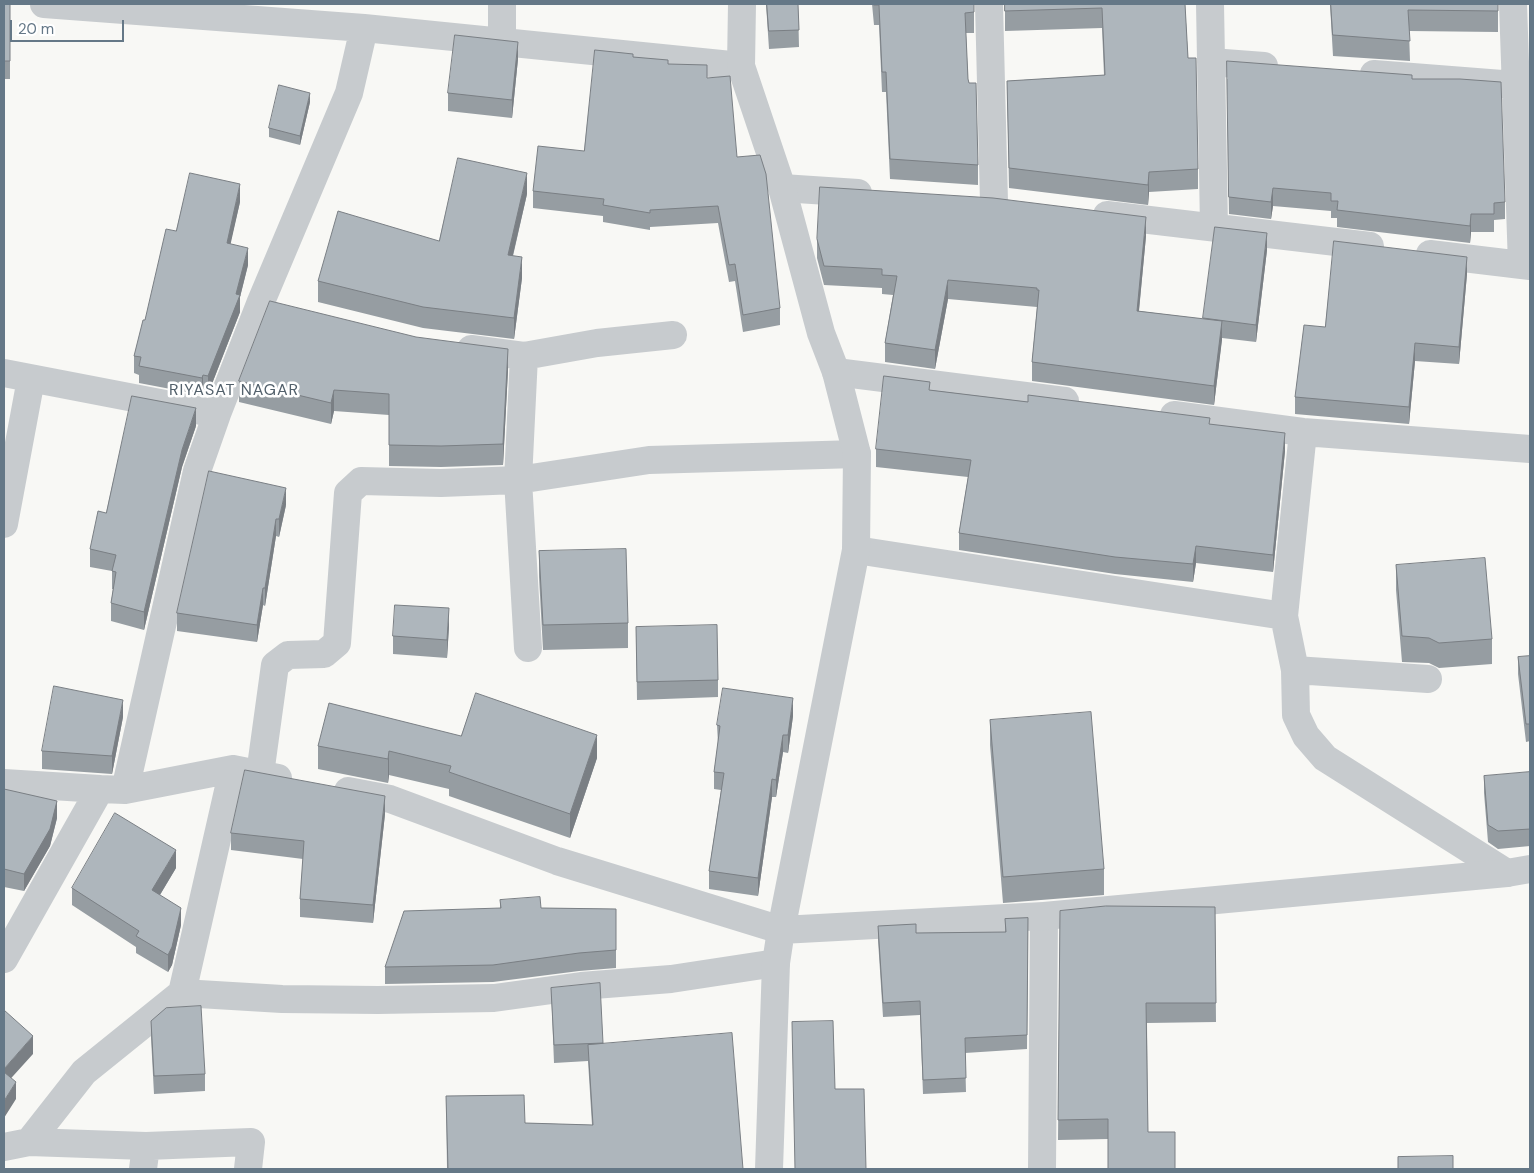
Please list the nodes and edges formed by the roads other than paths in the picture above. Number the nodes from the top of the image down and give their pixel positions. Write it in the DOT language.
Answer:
graph roads {
  1 [pos="44,4"];
  2 [pos="502,4"];
  3 [pos="742,4"];
  4 [pos="989,4"];
  5 [pos="1210,4"];
  6 [pos="1513,4"];
  7 [pos="364,28"];
  8 [pos="502,42"];
  9 [pos="1211,62"];
  10 [pos="741,66"];
  11 [pos="1289,68"];
  12 [pos="1348,72"];
  13 [pos="1515,85"];
  14 [pos="782,188"];
  15 [pos="879,194"];
  16 [pos="966,200"];
  17 [pos="1080,212"];
  18 [pos="1214,227"];
  19 [pos="1526,265"];
  20 [pos="260,304"];
  21 [pos="288,311"];
  22 [pos="673,335"];
  23 [pos="448,347"];
  24 [pos="524,356"];
  25 [pos="836,372"];
  26 [pos="4,373"];
  27 [pos="31,379"];
  28 [pos="1088,404"];
  29 [pos="1147,412"];
  30 [pos="217,414"];
  31 [pos="1302,432"];
  32 [pos="1530,449"];
  33 [pos="857,454"];
  34 [pos="518,480"];
  35 [pos="4,524"];
  36 [pos="856,550"];
  37 [pos="1284,616"];
  38 [pos="528,648"];
  39 [pos="1295,670"];
  40 [pos="1428,679"];
  41 [pos="233,769"];
  42 [pos="260,774"];
  43 [pos="4,782"];
  44 [pos="113,790"];
  45 [pos="1519,871"];
  46 [pos="1044,916"];
  47 [pos="781,930"];
  48 [pos="4,959"];
  49 [pos="776,963"];
  50 [pos="182,993"];
  51 [pos="16,1144"];
  52 [pos="145,1158"];
  53 [pos="248,1169"];
  54 [pos="769,1169"];
  55 [pos="1042,1169"];
  1 -- 7 [label="street"];
  2 -- 8 [label="street"];
  3 -- 10 [label="street"];
  4 -- 16 [label="street"];
  5 -- 9 [label="street"];
  6 -- 13 [label="street"];
  7 -- 8 [label="street"];
  7 -- 20 [label="street"];
  8 -- 10 [label="street"];
  9 -- 11 [label="street"];
  9 -- 18 [label="street"];
  10 -- 14 [label="street"];
  12 -- 13 [label="street"];
  13 -- 19 [label="street"];
  14 -- 15 [label="street"];
  14 -- 25 [label="street"];
  17 -- 18 [label="street"];
  18 -- 19 [label="street"];
  20 -- 21 [label="street"];
  20 -- 30 [label="street"];
  22 -- 24 [label="street"];
  23 -- 24 [label="street"];
  24 -- 34 [label="street"];
  25 -- 28 [label="street"];
  25 -- 33 [label="street"];
  26 -- 27 [label="street"];
  27 -- 30 [label="street"];
  27 -- 35 [label="street"];
  29 -- 31 [label="street"];
  30 -- 44 [label="street"];
  31 -- 32 [label="street"];
  31 -- 37 [label="street"];
  33 -- 34 [label="street"];
  33 -- 36 [label="street"];
  34 -- 38 [label="street"];
  34 -- 42 [label="street"];
  36 -- 37 [label="street"];
  36 -- 47 [label="street"];
  37 -- 39 [label="street"];
  39 -- 40 [label="street"];
  39 -- 45 [label="street"];
  41 -- 42 [label="street"];
  41 -- 44 [label="street"];
  41 -- 50 [label="street"];
  42 -- 47 [label="street"];
  43 -- 44 [label="street"];
  44 -- 48 [label="street"];
  45 -- 46 [label="street"];
  46 -- 47 [label="street"];
  46 -- 55 [label="street"];
  47 -- 49 [label="street"];
  49 -- 50 [label="street"];
  49 -- 54 [label="street"];
  50 -- 51 [label="street"];
  51 -- 52 [label="street"];
  52 -- 53 [label="street"];
}
